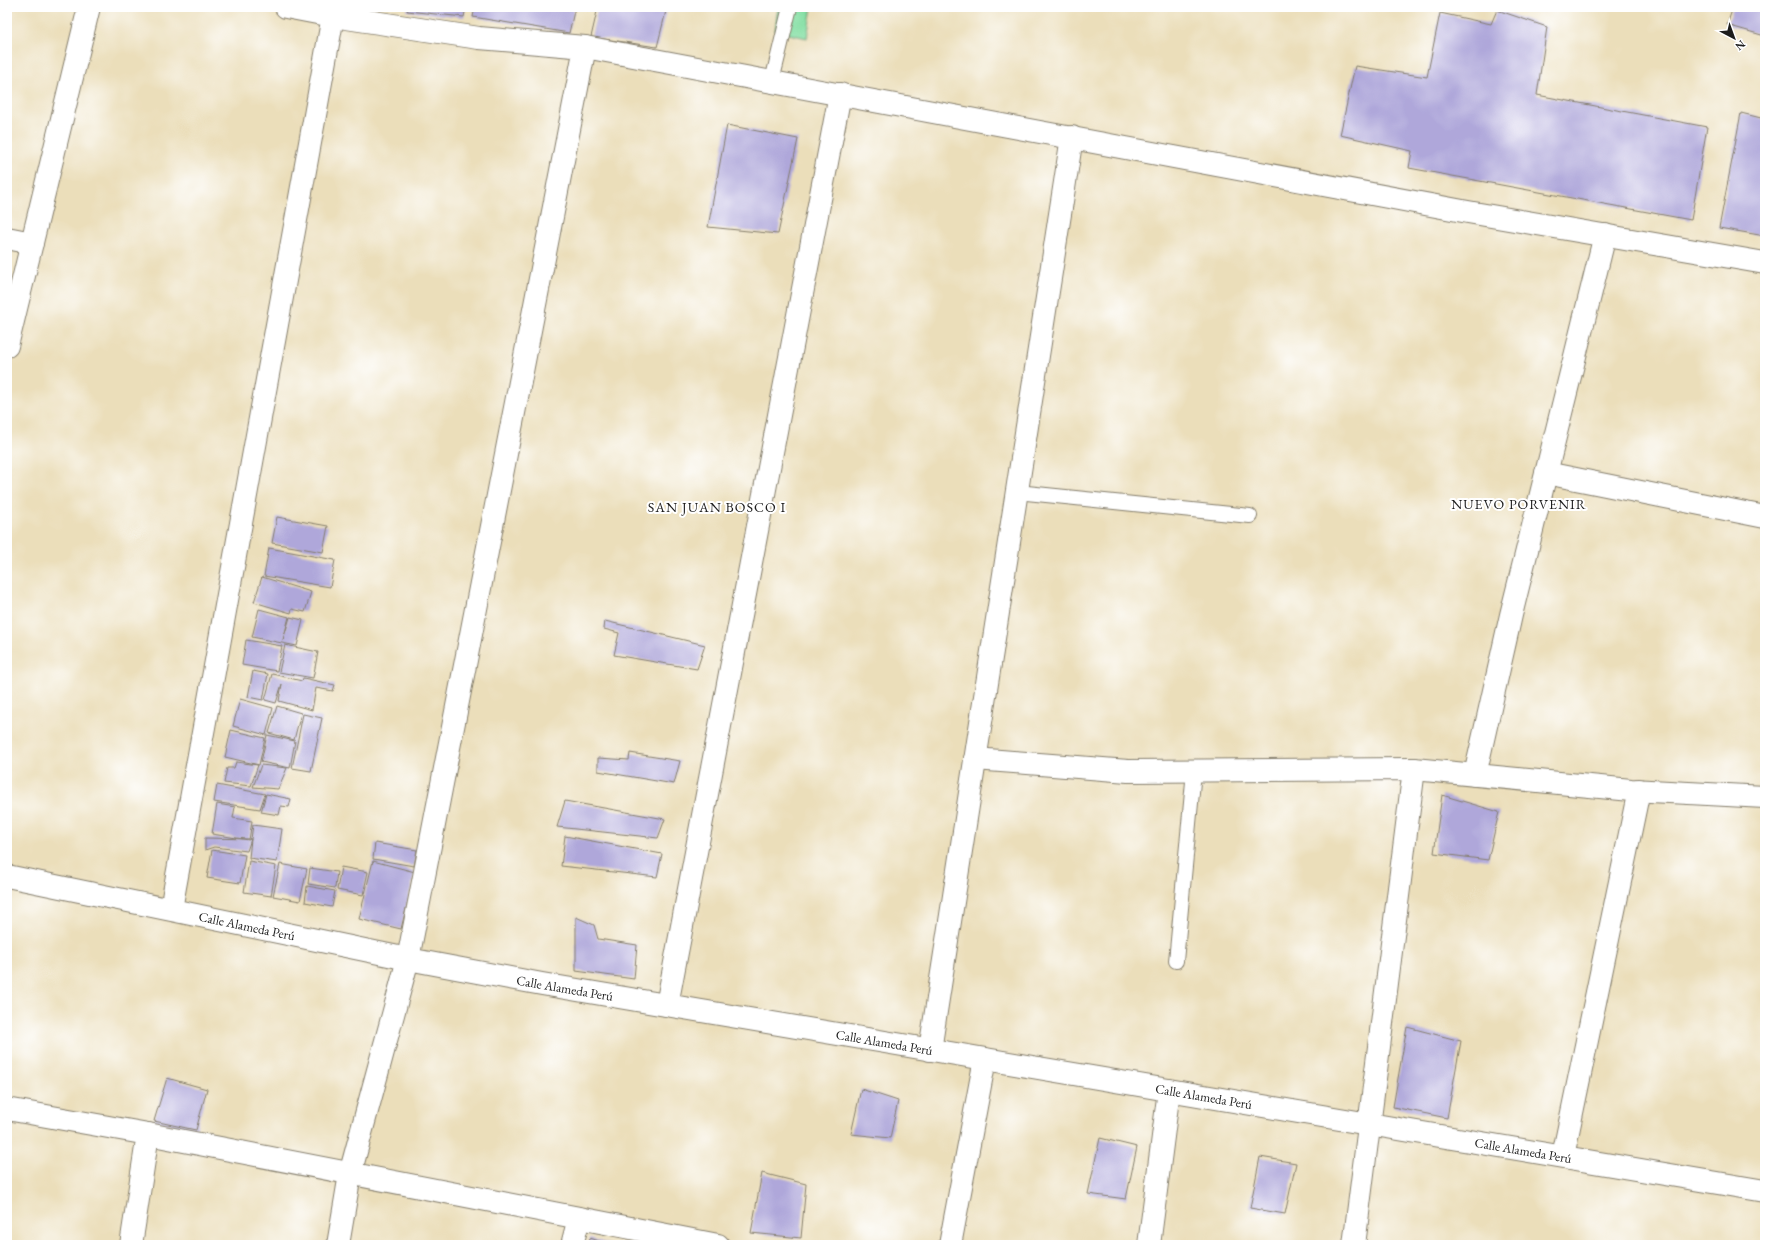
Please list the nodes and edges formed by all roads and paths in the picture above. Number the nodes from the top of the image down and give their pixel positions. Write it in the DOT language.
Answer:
graph roads {
  1 [pos="89,7"];
  2 [pos="286,7"];
  3 [pos="790,7"];
  4 [pos="333,16"];
  5 [pos="585,47"];
  6 [pos="772,81"];
  7 [pos="840,94"];
  8 [pos="1072,137"];
  9 [pos="1605,235"];
  10 [pos="7,238"];
  11 [pos="32,243"];
  12 [pos="1765,263"];
  13 [pos="7,346"];
  14 [pos="1546,473"];
  15 [pos="1017,492"];
  16 [pos="1250,516"];
  17 [pos="1765,517"];
  18 [pos="975,759"];
  19 [pos="1414,769"];
  20 [pos="1194,771"];
  21 [pos="1475,775"];
  22 [pos="1639,790"];
  23 [pos="1765,797"];
  24 [pos="7,876"];
  25 [pos="171,909"];
  26 [pos="408,959"];
  27 [pos="1176,961"];
  28 [pos="667,1005"];
  29 [pos="930,1050"];
  30 [pos="985,1059"];
  31 [pos="1169,1090"];
  32 [pos="7,1109"];
  33 [pos="1370,1124"];
  34 [pos="148,1134"];
  35 [pos="1563,1156"];
  36 [pos="350,1174"];
  37 [pos="1765,1191"];
  38 [pos="578,1218"];
  39 [pos="131,1245"];
  40 [pos="338,1245"];
  41 [pos="572,1245"];
  42 [pos="718,1245"];
  43 [pos="950,1245"];
  44 [pos="1149,1245"];
  45 [pos="1354,1245"];
  1 -- 11 [label="street"];
  2 -- 4 [label="street"];
  3 -- 6 [label="lane"];
  4 -- 5 [label="street"];
  4 -- 25 [label="street"];
  5 -- 6 [label="street"];
  5 -- 26 [label="street"];
  6 -- 7 [label="street"];
  7 -- 8 [label="street"];
  7 -- 28 [label="street"];
  8 -- 9 [label="street"];
  8 -- 15 [label="street"];
  9 -- 12 [label="street"];
  9 -- 14 [label="street"];
  10 -- 11 [label="street"];
  11 -- 13 [label="street"];
  14 -- 17 [label="street"];
  14 -- 21 [label="street"];
  15 -- 16 [label="lane"];
  15 -- 18 [label="street"];
  18 -- 20 [label="street"];
  18 -- 29 [label="street"];
  19 -- 20 [label="street"];
  19 -- 21 [label="street"];
  19 -- 33 [label="street"];
  20 -- 27 [label="lane"];
  21 -- 22 [label="street"];
  22 -- 23 [label="street"];
  22 -- 35 [label="street"];
  24 -- 25 [label="street, Calle Alameda Perú"];
  25 -- 26 [label="street, Calle Alameda Perú"];
  26 -- 28 [label="street, Calle Alameda Perú"];
  26 -- 36 [label="street"];
  28 -- 29 [label="street, Calle Alameda Perú"];
  29 -- 30 [label="street, Calle Alameda Perú"];
  30 -- 31 [label="street, Calle Alameda Perú"];
  30 -- 43 [label="street"];
  31 -- 33 [label="street, Calle Alameda Perú"];
  31 -- 44 [label="street"];
  32 -- 34 [label="street"];
  33 -- 35 [label="street, Calle Alameda Perú"];
  33 -- 45 [label="street"];
  34 -- 36 [label="street"];
  34 -- 39 [label="street"];
  35 -- 37 [label="street, Calle Alameda Perú"];
  36 -- 38 [label="street"];
  36 -- 40 [label="street"];
  38 -- 41 [label="street"];
  38 -- 42 [label="street"];
}
